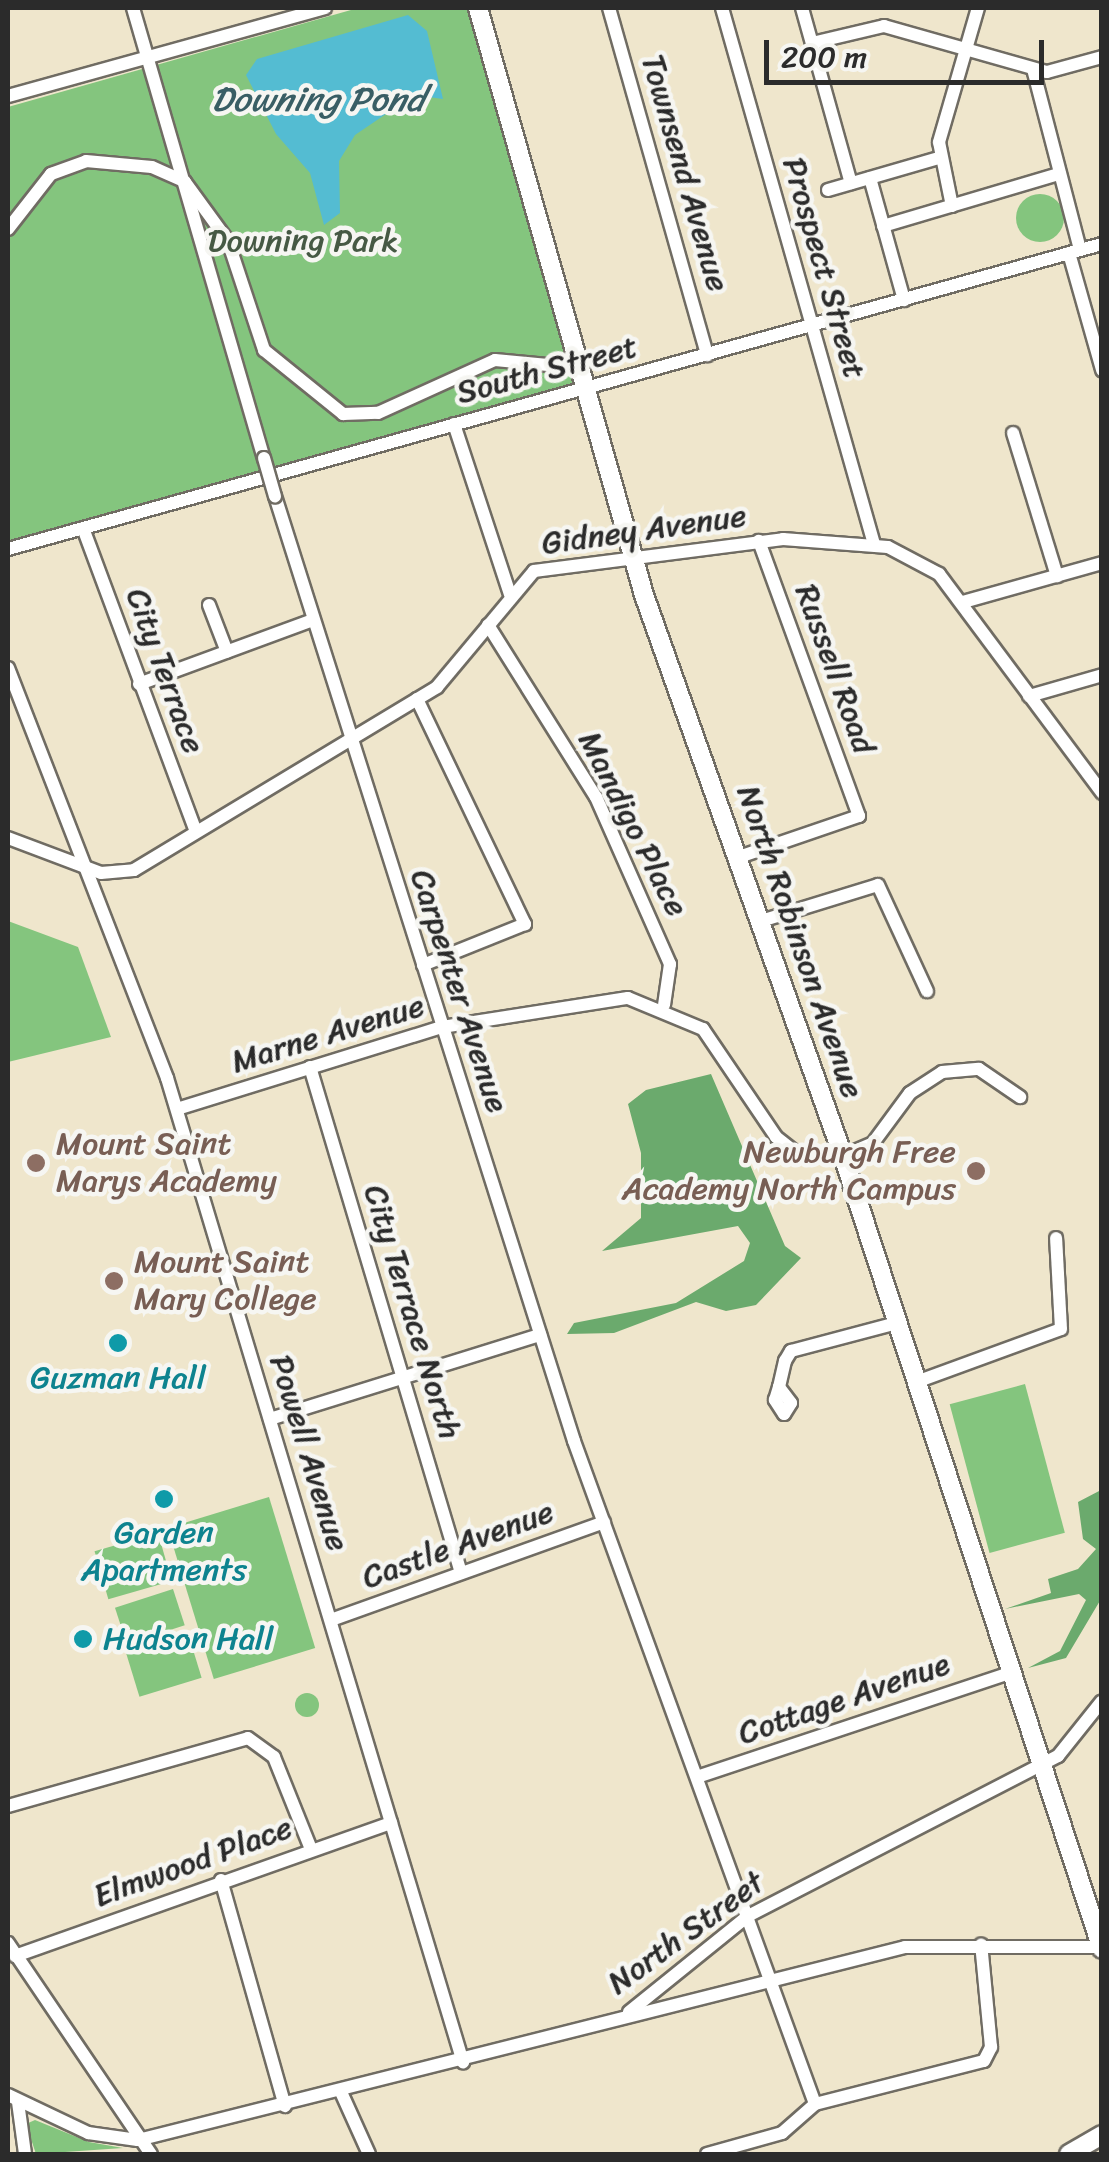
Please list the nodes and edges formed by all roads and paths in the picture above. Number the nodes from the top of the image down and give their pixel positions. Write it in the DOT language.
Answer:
graph roads {
  1 [pos="133,8"];
  2 [pos="325,8"];
  3 [pos="478,8"];
  4 [pos="609,8"];
  5 [pos="722,8"];
  6 [pos="802,8"];
  7 [pos="978,8"];
  8 [pos="812,43"];
  9 [pos="966,50"];
  10 [pos="146,56"];
  11 [pos="1102,57"];
  12 [pos="1033,69"];
  13 [pos="8,96"];
  14 [pos="939,158"];
  15 [pos="1059,174"];
  16 [pos="870,178"];
  17 [pos="185,182"];
  18 [pos="851,184"];
  19 [pos="828,190"];
  20 [pos="952,206"];
  21 [pos="883,226"];
  22 [pos="8,229"];
  23 [pos="1102,244"];
  24 [pos="1074,252"];
  25 [pos="904,300"];
  26 [pos="812,325"];
  27 [pos="707,354"];
  28 [pos="580,368"];
  29 [pos="1102,370"];
  30 [pos="586,389"];
  31 [pos="454,424"];
  32 [pos="1013,433"];
  33 [pos="83,528"];
  34 [pos="759,542"];
  35 [pos="874,544"];
  36 [pos="8,549"];
  37 [pos="633,555"];
  38 [pos="1102,563"];
  39 [pos="1057,576"];
  40 [pos="510,594"];
  41 [pos="963,602"];
  42 [pos="209,604"];
  43 [pos="313,620"];
  44 [pos="488,625"];
  45 [pos="227,652"];
  46 [pos="8,668"];
  47 [pos="1102,674"];
  48 [pos="139,684"];
  49 [pos="1028,696"];
  50 [pos="417,699"];
  51 [pos="349,734"];
  52 [pos="1100,790"];
  53 [pos="196,832"];
  54 [pos="8,838"];
  55 [pos="739,857"];
  56 [pos="80,866"];
  57 [pos="761,921"];
  58 [pos="423,964"];
  59 [pos="927,991"];
  60 [pos="664,1005"];
  61 [pos="442,1027"];
  62 [pos="310,1068"];
  63 [pos="1020,1098"];
  64 [pos="177,1108"];
  65 [pos="843,1156"];
  66 [pos="1056,1238"];
  67 [pos="897,1323"];
  68 [pos="540,1335"];
  69 [pos="403,1376"];
  70 [pos="916,1382"];
  71 [pos="778,1387"];
  72 [pos="270,1419"];
  73 [pos="604,1522"];
  74 [pos="461,1573"];
  75 [pos="330,1620"];
  76 [pos="1009,1673"];
  77 [pos="1102,1701"];
  78 [pos="1038,1767"];
  79 [pos="696,1777"];
  80 [pos="8,1806"];
  81 [pos="391,1822"];
  82 [pos="311,1849"];
  83 [pos="222,1880"];
  84 [pos="748,1916"];
  85 [pos="8,1943"];
  86 [pos="1100,1943"];
  87 [pos="981,1944"];
  88 [pos="15,1956"];
  89 [pos="775,1978"];
  90 [pos="664,1982"];
  91 [pos="666,2004"];
  92 [pos="628,2014"];
  93 [pos="463,2062"];
  94 [pos="341,2092"];
  95 [pos="13,2099"];
  96 [pos="816,2104"];
  97 [pos="286,2106"];
  98 [pos="1102,2135"];
  99 [pos="138,2140"];
  100 [pos="25,2154"];
  101 [pos="151,2154"];
  102 [pos="368,2154"];
  103 [pos="707,2154"];
  104 [pos="1069,2154"];
  1 -- 10 [label="street, Carpenter Avenue"];
  2 -- 10 [label="street"];
  3 -- 28 [label="highway, North Robinson Avenue"];
  4 -- 27 [label="street, Townsend Avenue"];
  5 -- 26 [label="street, Prospect Street"];
  6 -- 8 [label="street"];
  7 -- 9 [label="street"];
  8 -- 9 [label="street"];
  8 -- 18 [label="street"];
  9 -- 12 [label="street"];
  9 -- 14 [label="street"];
  10 -- 13 [label="street"];
  10 -- 17 [label="street, Carpenter Avenue"];
  11 -- 12 [label="street"];
  12 -- 15 [label="street"];
  14 -- 16 [label="street"];
  14 -- 20 [label="street"];
  15 -- 20 [label="street"];
  15 -- 24 [label="street"];
  16 -- 18 [label="street"];
  16 -- 21 [label="street"];
  17 -- 22 [label="street"];
  17 -- 28 [label="street"];
  17 -- 43 [label="street, Carpenter Avenue, bridge"];
  18 -- 19 [label="street"];
  20 -- 21 [label="street"];
  21 -- 25 [label="street"];
  23 -- 24 [label="street, South Street"];
  24 -- 25 [label="street, South Street"];
  24 -- 29 [label="street"];
  25 -- 26 [label="street, South Street"];
  26 -- 27 [label="street, South Street"];
  26 -- 35 [label="street, Prospect Street"];
  27 -- 30 [label="street, South Street"];
  28 -- 30 [label="highway, North Robinson Avenue"];
  30 -- 31 [label="street, South Street"];
  30 -- 37 [label="highway, North Robinson Avenue"];
  31 -- 33 [label="street, South Street"];
  31 -- 40 [label="street"];
  32 -- 39 [label="street"];
  33 -- 36 [label="street, South Street"];
  33 -- 48 [label="street, City Terrace"];
  34 -- 35 [label="street, Gidney Avenue"];
  34 -- 37 [label="street, Gidney Avenue"];
  34 -- 55 [label="street, Russell Road"];
  35 -- 41 [label="street, Gidney Avenue"];
  37 -- 40 [label="street, Gidney Avenue"];
  37 -- 55 [label="highway, North Robinson Avenue"];
  38 -- 39 [label="street"];
  39 -- 41 [label="street"];
  40 -- 44 [label="street, Gidney Avenue"];
  41 -- 49 [label="street, Gidney Avenue"];
  42 -- 45 [label="street"];
  43 -- 45 [label="street"];
  43 -- 51 [label="street, Carpenter Avenue"];
  44 -- 50 [label="street, Gidney Avenue"];
  44 -- 60 [label="street, Mandigo Place"];
  45 -- 48 [label="street"];
  46 -- 56 [label="street, Powell Avenue"];
  47 -- 49 [label="street"];
  48 -- 53 [label="street, City Terrace"];
  49 -- 52 [label="street, Gidney Avenue"];
  50 -- 51 [label="street, Gidney Avenue"];
  50 -- 58 [label="street"];
  51 -- 53 [label="street, Gidney Avenue"];
  51 -- 58 [label="street, Carpenter Avenue"];
  53 -- 56 [label="street, Gidney Avenue"];
  54 -- 56 [label="street, Gidney Avenue"];
  55 -- 57 [label="highway, North Robinson Avenue"];
  56 -- 64 [label="street, Powell Avenue"];
  57 -- 59 [label="street"];
  57 -- 65 [label="highway, North Robinson Avenue"];
  58 -- 61 [label="street, Carpenter Avenue"];
  60 -- 61 [label="street, Marne Avenue"];
  60 -- 65 [label="street"];
  61 -- 62 [label="street, Marne Avenue"];
  61 -- 68 [label="street, Carpenter Avenue"];
  62 -- 64 [label="street, Marne Avenue"];
  62 -- 69 [label="street, City Terrace North"];
  63 -- 65 [label="street"];
  64 -- 72 [label="street, Powell Avenue"];
  65 -- 67 [label="highway, North Robinson Avenue"];
  66 -- 70 [label="street"];
  67 -- 70 [label="highway, North Robinson Avenue"];
  67 -- 71 [label="street"];
  68 -- 69 [label="street"];
  68 -- 73 [label="street, Carpenter Avenue"];
  69 -- 72 [label="street"];
  69 -- 74 [label="street, City Terrace North"];
  70 -- 76 [label="highway, North Robinson Avenue"];
  72 -- 75 [label="street, Powell Avenue"];
  73 -- 74 [label="street, Castle Avenue"];
  73 -- 79 [label="street, Carpenter Avenue"];
  74 -- 75 [label="street, Castle Avenue"];
  75 -- 81 [label="street, Powell Avenue"];
  76 -- 78 [label="highway, North Robinson Avenue"];
  76 -- 79 [label="street, Cottage Avenue"];
  77 -- 78 [label="street, North Street"];
  78 -- 84 [label="street, North Street"];
  78 -- 86 [label="highway, North Robinson Avenue"];
  79 -- 84 [label="street, Carpenter Avenue"];
  80 -- 82 [label="street"];
  81 -- 82 [label="street, Elmwood Place"];
  81 -- 93 [label="street, Powell Avenue"];
  82 -- 83 [label="street, Elmwood Place"];
  83 -- 88 [label="street, Elmwood Place"];
  83 -- 97 [label="street"];
  84 -- 89 [label="street, Carpenter Avenue"];
  84 -- 90 [label="street, North Street"];
  85 -- 88 [label="street"];
  86 -- 87 [label="street"];
  87 -- 89 [label="street"];
  87 -- 96 [label="street"];
  88 -- 99 [label="street"];
  89 -- 91 [label="street"];
  89 -- 96 [label="street, Carpenter Avenue"];
  90 -- 91 [label="street"];
  90 -- 92 [label="street, North Street"];
  91 -- 92 [label="street"];
  92 -- 93 [label="street, North Street"];
  93 -- 94 [label="street, North Street"];
  94 -- 97 [label="street, North Street"];
  94 -- 102 [label="street"];
  95 -- 99 [label="street"];
  95 -- 100 [label="street"];
  96 -- 103 [label="street"];
  97 -- 99 [label="street, North Street"];
  98 -- 104 [label="highway"];
  99 -- 101 [label="street"];
}
